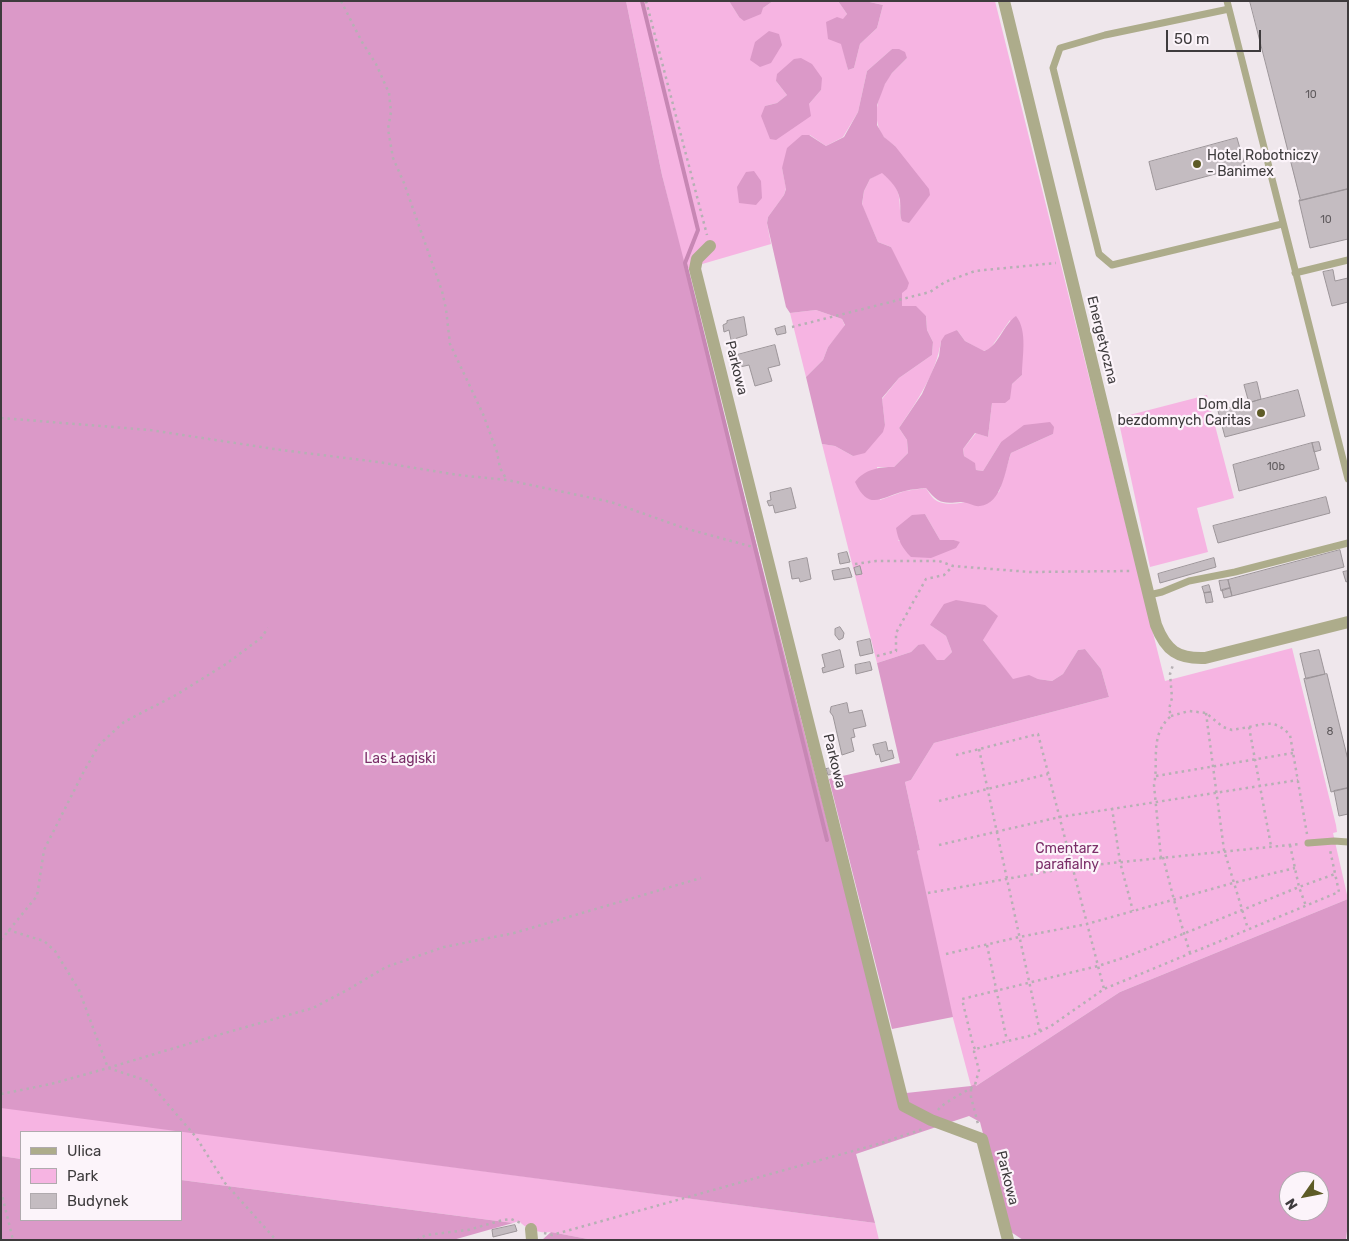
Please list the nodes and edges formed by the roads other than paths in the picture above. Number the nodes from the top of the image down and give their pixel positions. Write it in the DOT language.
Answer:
graph roads {
  1 [pos="1004,1"];
  2 [pos="1227,1"];
  3 [pos="1229,9"];
  4 [pos="1282,224"];
  5 [pos="710,246"];
  6 [pos="1348,260"];
  7 [pos="1295,273"];
  8 [pos="1348,478"];
  9 [pos="1348,543"];
  10 [pos="1149,595"];
  11 [pos="1348,622"];
  12 [pos="1348,842"];
  13 [pos="1308,843"];
  14 [pos="1008,1240"];
  1 -- 10 [label="street, Energetyczna"];
  2 -- 3 [label="lane"];
  3 -- 4 [label="lane"];
  3 -- 4 [label="lane"];
  4 -- 7 [label="lane"];
  5 -- 14 [label="street, Parkowa"];
  6 -- 7 [label="lane"];
  7 -- 8 [label="lane"];
  9 -- 10 [label="lane"];
  10 -- 11 [label="street, Energetyczna"];
  12 -- 13 [label="lane"];
}
